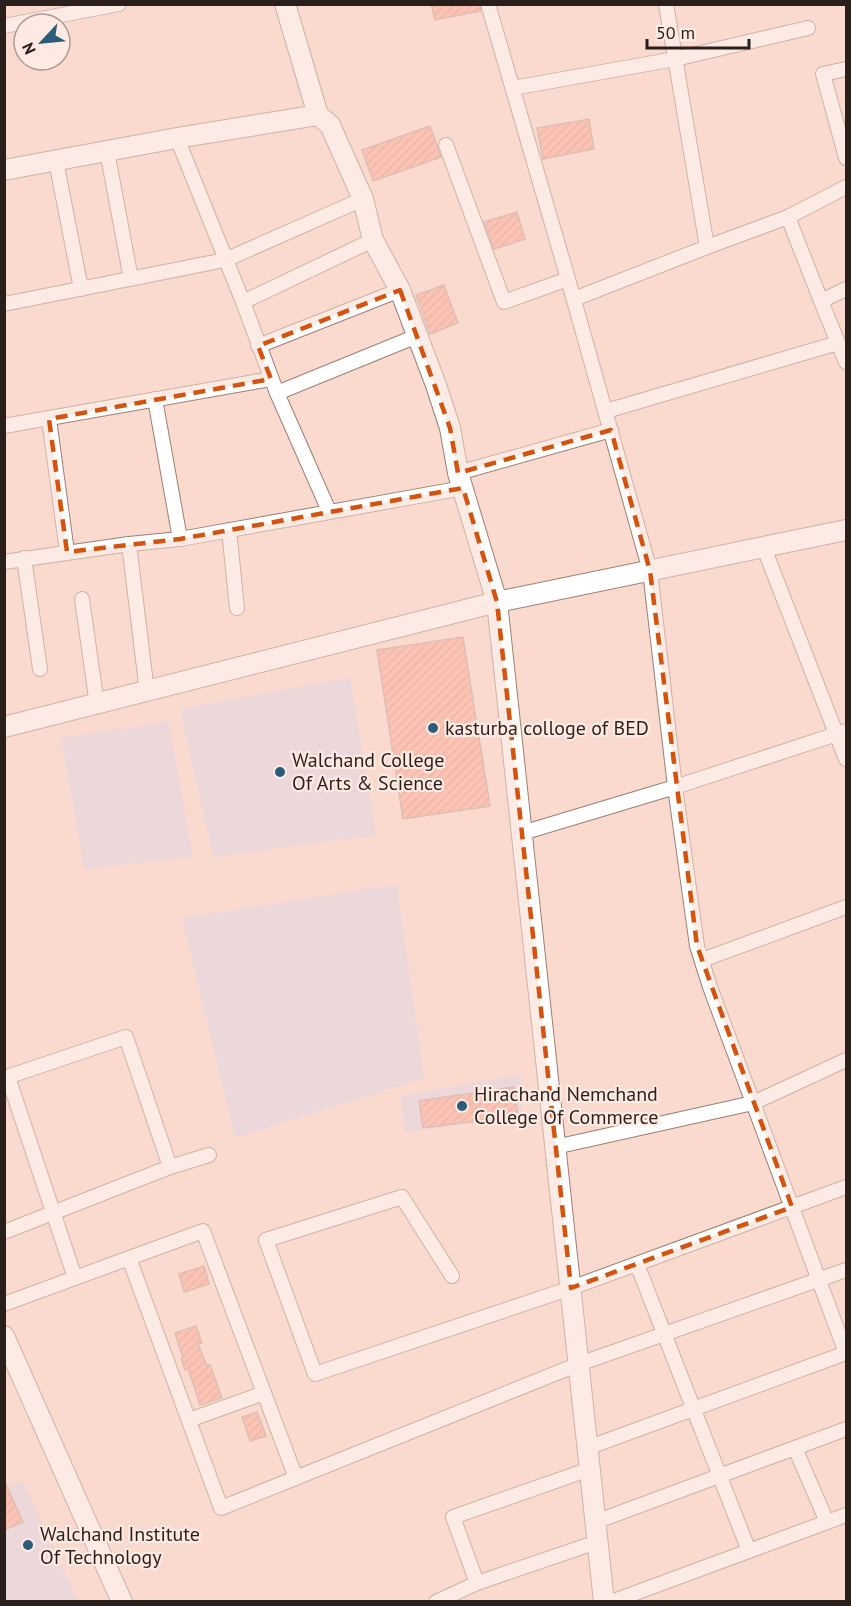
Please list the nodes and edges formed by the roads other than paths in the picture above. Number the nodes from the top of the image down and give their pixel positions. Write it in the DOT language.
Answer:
graph roads {
  1 [pos="119,4"];
  2 [pos="285,4"];
  3 [pos="489,4"];
  4 [pos="666,4"];
  5 [pos="4,26"];
  6 [pos="808,28"];
  7 [pos="675,59"];
  8 [pos="846,69"];
  9 [pos="513,87"];
  10 [pos="318,115"];
  11 [pos="177,138"];
  12 [pos="446,145"];
  13 [pos="107,151"];
  14 [pos="846,158"];
  15 [pos="56,161"];
  16 [pos="4,170"];
  17 [pos="846,187"];
  18 [pos="363,199"];
  19 [pos="788,217"];
  20 [pos="374,240"];
  21 [pos="707,247"];
  22 [pos="225,260"];
  23 [pos="130,279"];
  24 [pos="568,279"];
  25 [pos="81,289"];
  26 [pos="846,289"];
  27 [pos="400,290"];
  28 [pos="574,299"];
  29 [pos="821,301"];
  30 [pos="243,302"];
  31 [pos="4,304"];
  32 [pos="417,336"];
  33 [pos="838,343"];
  34 [pos="258,346"];
  35 [pos="846,362"];
  36 [pos="272,378"];
  37 [pos="277,393"];
  38 [pos="155,399"];
  39 [pos="606,411"];
  40 [pos="50,419"];
  41 [pos="4,426"];
  42 [pos="611,430"];
  43 [pos="460,480"];
  44 [pos="329,511"];
  45 [pos="229,530"];
  46 [pos="846,530"];
  47 [pos="180,539"];
  48 [pos="129,544"];
  49 [pos="764,548"];
  50 [pos="67,552"];
  51 [pos="24,558"];
  52 [pos="4,562"];
  53 [pos="650,571"];
  54 [pos="82,598"];
  55 [pos="497,603"];
  56 [pos="237,608"];
  57 [pos="40,669"];
  58 [pos="147,692"];
  59 [pos="97,705"];
  60 [pos="4,727"];
  61 [pos="842,732"];
  62 [pos="846,759"];
  63 [pos="675,787"];
  64 [pos="522,833"];
  65 [pos="846,907"];
  66 [pos="702,960"];
  67 [pos="846,1060"];
  68 [pos="6,1078"];
  69 [pos="753,1103"];
  70 [pos="555,1147"];
  71 [pos="209,1155"];
  72 [pos="170,1167"];
  73 [pos="846,1187"];
  74 [pos="792,1207"];
  75 [pos="52,1213"];
  76 [pos="4,1232"];
  77 [pos="129,1258"];
  78 [pos="637,1264"];
  79 [pos="846,1270"];
  80 [pos="452,1276"];
  81 [pos="75,1278"];
  82 [pos="819,1280"];
  83 [pos="570,1288"];
  84 [pos="4,1304"];
  85 [pos="665,1334"];
  86 [pos="4,1336"];
  87 [pos="846,1353"];
  88 [pos="579,1364"];
  89 [pos="264,1393"];
  90 [pos="693,1409"];
  91 [pos="189,1420"];
  92 [pos="846,1430"];
  93 [pos="587,1448"];
  94 [pos="795,1448"];
  95 [pos="590,1469"];
  96 [pos="721,1476"];
  97 [pos="296,1478"];
  98 [pos="846,1515"];
  99 [pos="595,1522"];
  100 [pos="827,1522"];
  101 [pos="597,1542"];
  102 [pos="749,1551"];
  103 [pos="477,1583"];
  104 [pos="122,1602"];
  105 [pos="436,1602"];
  106 [pos="604,1602"];
  107 [pos="611,1602"];
  1 -- 5 [label="street"];
  2 -- 10 [label="street"];
  3 -- 9 [label="street"];
  4 -- 7 [label="street"];
  6 -- 7 [label="street"];
  7 -- 9 [label="street"];
  7 -- 21 [label="street"];
  8 -- 14 [label="street"];
  9 -- 24 [label="street"];
  10 -- 11 [label="street"];
  10 -- 18 [label="street"];
  11 -- 13 [label="street"];
  11 -- 22 [label="street"];
  12 -- 24 [label="street"];
  13 -- 15 [label="street"];
  13 -- 23 [label="street"];
  15 -- 16 [label="street"];
  15 -- 25 [label="street"];
  17 -- 19 [label="street"];
  18 -- 20 [label="street"];
  18 -- 22 [label="street"];
  19 -- 21 [label="street"];
  19 -- 29 [label="street"];
  20 -- 27 [label="street"];
  20 -- 30 [label="street"];
  21 -- 28 [label="street"];
  22 -- 23 [label="street"];
  22 -- 30 [label="street"];
  23 -- 25 [label="street"];
  24 -- 28 [label="street"];
  25 -- 31 [label="street"];
  26 -- 29 [label="street"];
  27 -- 32 [label="street"];
  27 -- 34 [label="street"];
  28 -- 39 [label="street"];
  29 -- 33 [label="street"];
  30 -- 34 [label="street"];
  32 -- 37 [label="street"];
  32 -- 43 [label="street"];
  33 -- 35 [label="street"];
  33 -- 39 [label="street"];
  34 -- 36 [label="street"];
  36 -- 37 [label="street"];
  36 -- 38 [label="street"];
  37 -- 44 [label="street"];
  38 -- 40 [label="street"];
  38 -- 47 [label="street"];
  39 -- 42 [label="street"];
  40 -- 41 [label="street"];
  40 -- 50 [label="street"];
  42 -- 43 [label="street"];
  42 -- 53 [label="street"];
  43 -- 44 [label="street"];
  43 -- 55 [label="street"];
  44 -- 45 [label="street"];
  45 -- 47 [label="street"];
  45 -- 56 [label="street"];
  46 -- 49 [label="street"];
  47 -- 48 [label="street"];
  48 -- 50 [label="street"];
  48 -- 58 [label="street"];
  49 -- 53 [label="street"];
  49 -- 61 [label="street"];
  50 -- 51 [label="street"];
  51 -- 52 [label="street"];
  51 -- 57 [label="street"];
  53 -- 55 [label="street"];
  53 -- 63 [label="street"];
  54 -- 59 [label="street"];
  55 -- 58 [label="street"];
  55 -- 64 [label="street"];
  58 -- 59 [label="street"];
  59 -- 60 [label="street"];
  61 -- 62 [label="street"];
  61 -- 63 [label="street"];
  63 -- 64 [label="street"];
  63 -- 66 [label="street"];
  64 -- 70 [label="street"];
  65 -- 66 [label="street"];
  66 -- 69 [label="street"];
  67 -- 69 [label="street"];
  68 -- 72 [label="street"];
  68 -- 75 [label="street"];
  69 -- 70 [label="street"];
  69 -- 74 [label="street"];
  70 -- 83 [label="street"];
  71 -- 72 [label="street"];
  72 -- 75 [label="street"];
  73 -- 74 [label="street"];
  74 -- 78 [label="street"];
  74 -- 82 [label="street"];
  75 -- 76 [label="street"];
  75 -- 81 [label="street"];
  77 -- 81 [label="street"];
  77 -- 89 [label="street"];
  77 -- 91 [label="street"];
  78 -- 83 [label="street"];
  78 -- 85 [label="street"];
  79 -- 82 [label="street"];
  80 -- 83 [label="street"];
  81 -- 84 [label="street"];
  82 -- 85 [label="street"];
  82 -- 87 [label="street"];
  83 -- 88 [label="street"];
  85 -- 88 [label="street"];
  85 -- 90 [label="street"];
  86 -- 104 [label="street"];
  87 -- 90 [label="street"];
  88 -- 93 [label="street"];
  88 -- 97 [label="street"];
  89 -- 91 [label="street"];
  89 -- 97 [label="street"];
  90 -- 93 [label="street"];
  90 -- 96 [label="street"];
  91 -- 97 [label="street"];
  92 -- 94 [label="street"];
  93 -- 95 [label="street"];
  94 -- 96 [label="street"];
  94 -- 100 [label="street"];
  95 -- 99 [label="street"];
  95 -- 103 [label="street"];
  96 -- 99 [label="street"];
  96 -- 102 [label="street"];
  98 -- 100 [label="street"];
  99 -- 101 [label="street"];
  100 -- 102 [label="street"];
  101 -- 103 [label="street"];
  101 -- 106 [label="street"];
  102 -- 107 [label="street"];
  103 -- 105 [label="street"];
}
